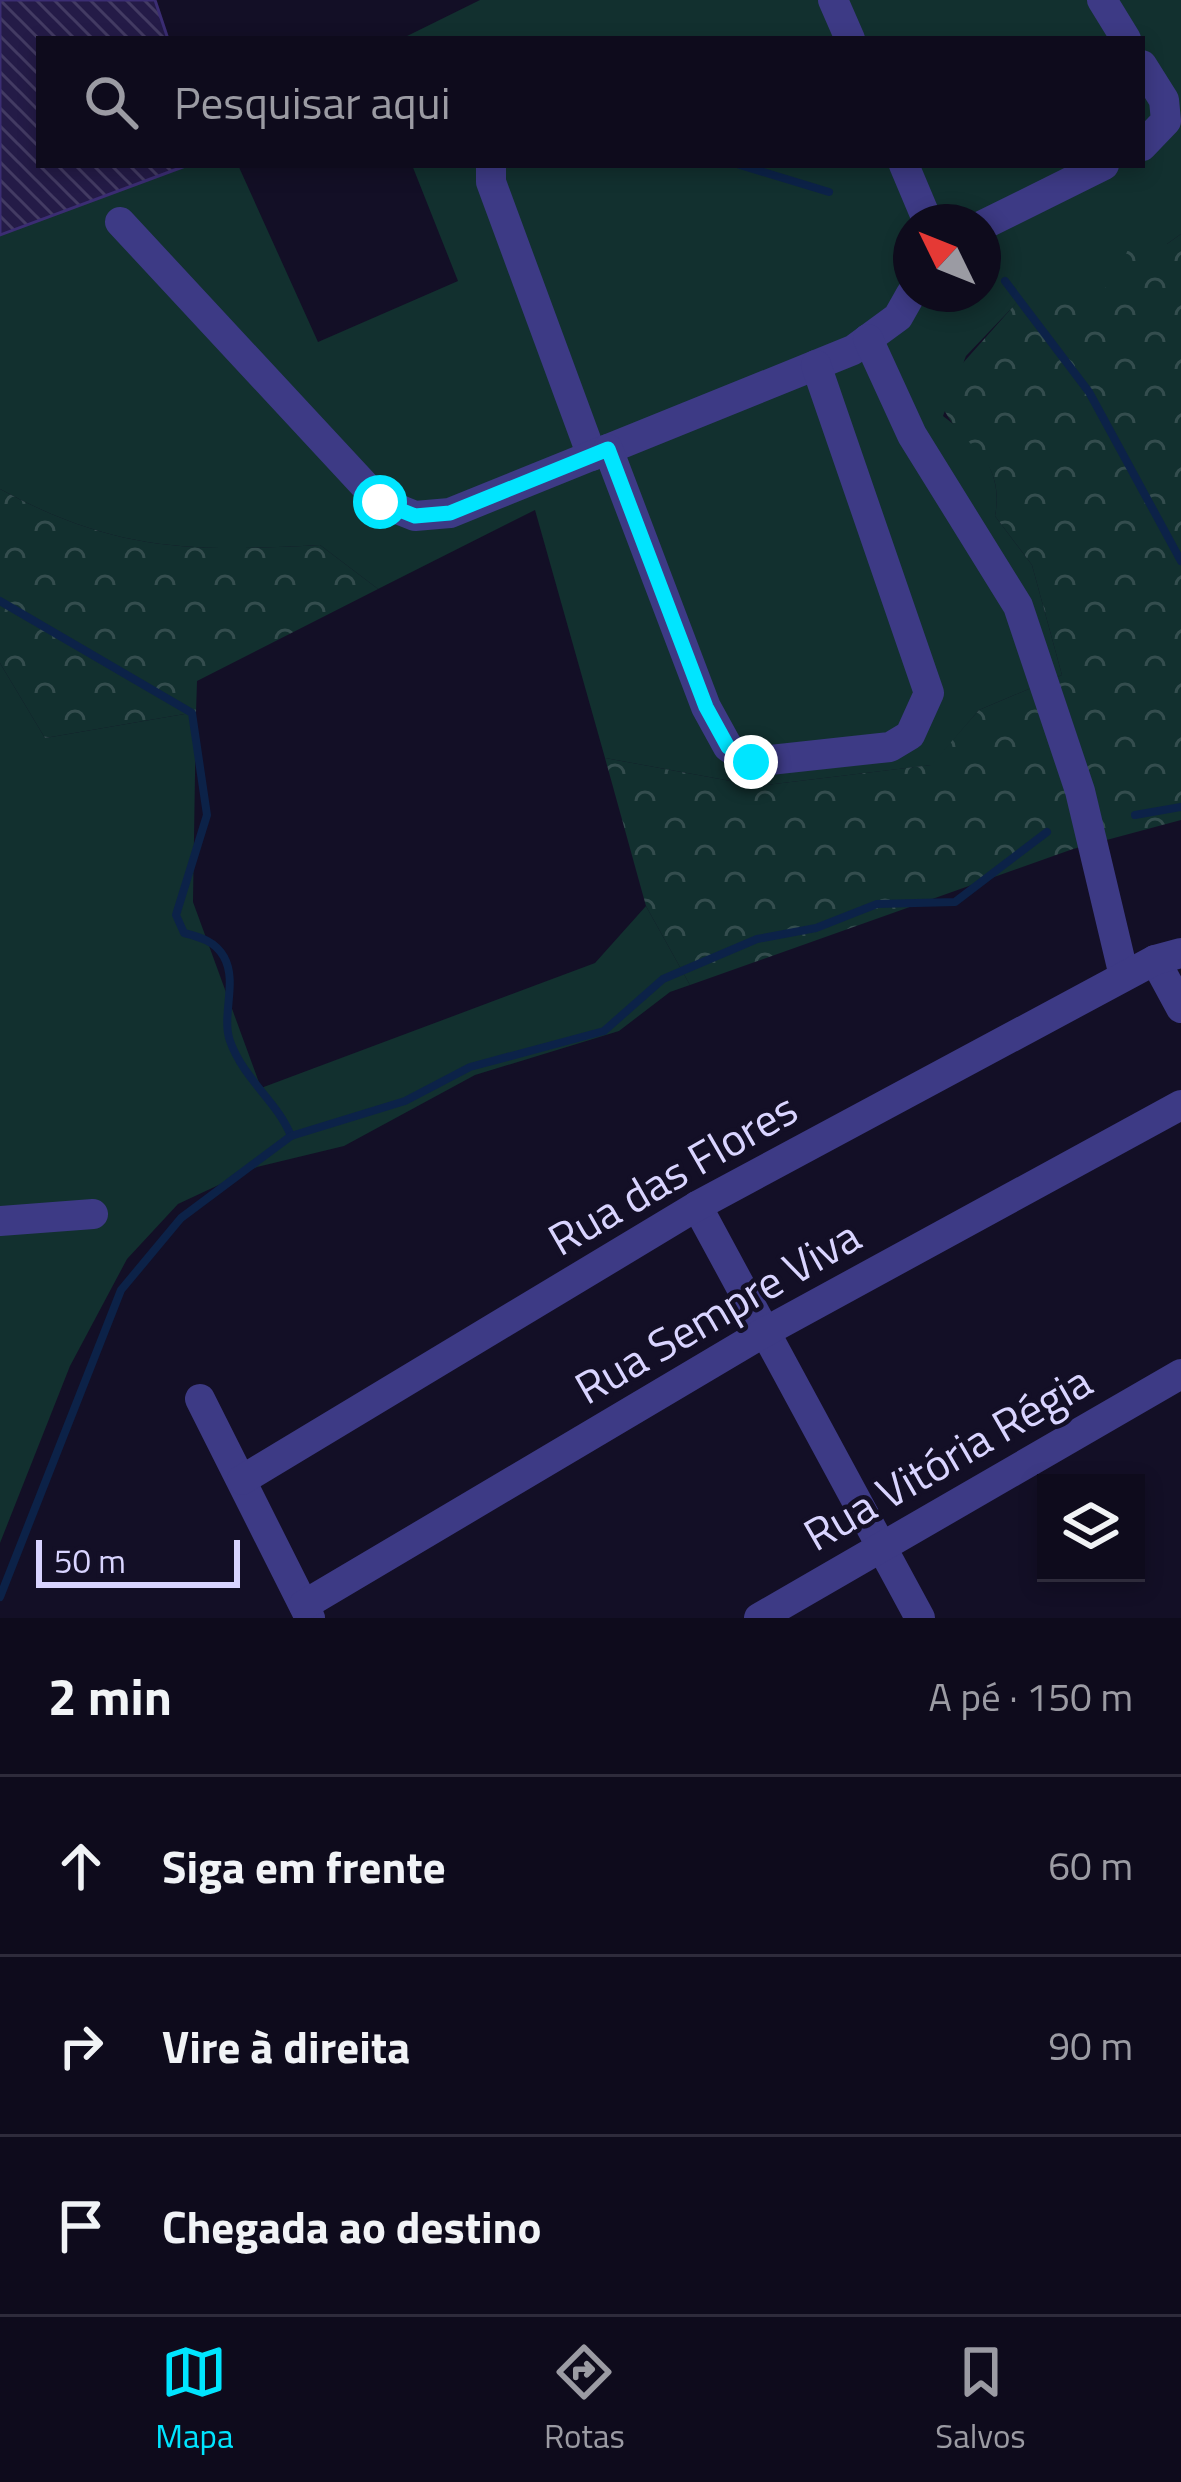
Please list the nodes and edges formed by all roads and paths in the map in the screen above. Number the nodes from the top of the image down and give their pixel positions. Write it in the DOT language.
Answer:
graph roads {
  1 [pos="833,0"];
  2 [pos="1102,0"];
  3 [pos="849,36"];
  4 [pos="1124,36"];
  5 [pos="1145,70"];
  6 [pos="1145,143"];
  7 [pos="490,168"];
  8 [pos="905,168"];
  9 [pos="1098,168"];
  10 [pos="920,204"];
  11 [pos="1001,216"];
  12 [pos="120,222"];
  13 [pos="901,312"];
  14 [pos="868,339"];
  15 [pos="816,365"];
  16 [pos="600,452"];
  17 [pos="1168,956"];
  18 [pos="1124,976"];
  19 [pos="1181,1009"];
  20 [pos="1181,1105"];
  21 [pos="697,1206"];
  22 [pos="93,1214"];
  23 [pos="0,1221"];
  24 [pos="764,1333"];
  25 [pos="1181,1374"];
  26 [pos="200,1399"];
  27 [pos="242,1480"];
  28 [pos="878,1548"];
  29 [pos="307,1612"];
  30 [pos="759,1618"];
  31 [pos="920,1618"];
  1 -- 3 [label="street"];
  2 -- 4 [label="street"];
  5 -- 6 [label="street"];
  7 -- 16 [label="street"];
  8 -- 10 [label="street"];
  9 -- 11 [label="street"];
  12 -- 16 [label="street"];
  13 -- 14 [label="street"];
  14 -- 15 [label="street"];
  14 -- 18 [label="street"];
  15 -- 16 [label="street"];
  15 -- 16 [label="street"];
  17 -- 18 [label="street, Rua das Flores"];
  17 -- 19 [label="street"];
  18 -- 21 [label="street, Rua das Flores"];
  20 -- 24 [label="street, Rua Sempre Viva"];
  21 -- 24 [label="street"];
  21 -- 27 [label="street, Rua das Flores"];
  22 -- 23 [label="street"];
  24 -- 28 [label="street"];
  24 -- 29 [label="street, Rua Sempre Viva"];
  25 -- 28 [label="street, Rua Vitória Régia"];
  26 -- 27 [label="street"];
  27 -- 29 [label="street"];
  28 -- 30 [label="street, Rua Vitória Régia"];
  28 -- 31 [label="street"];
}
